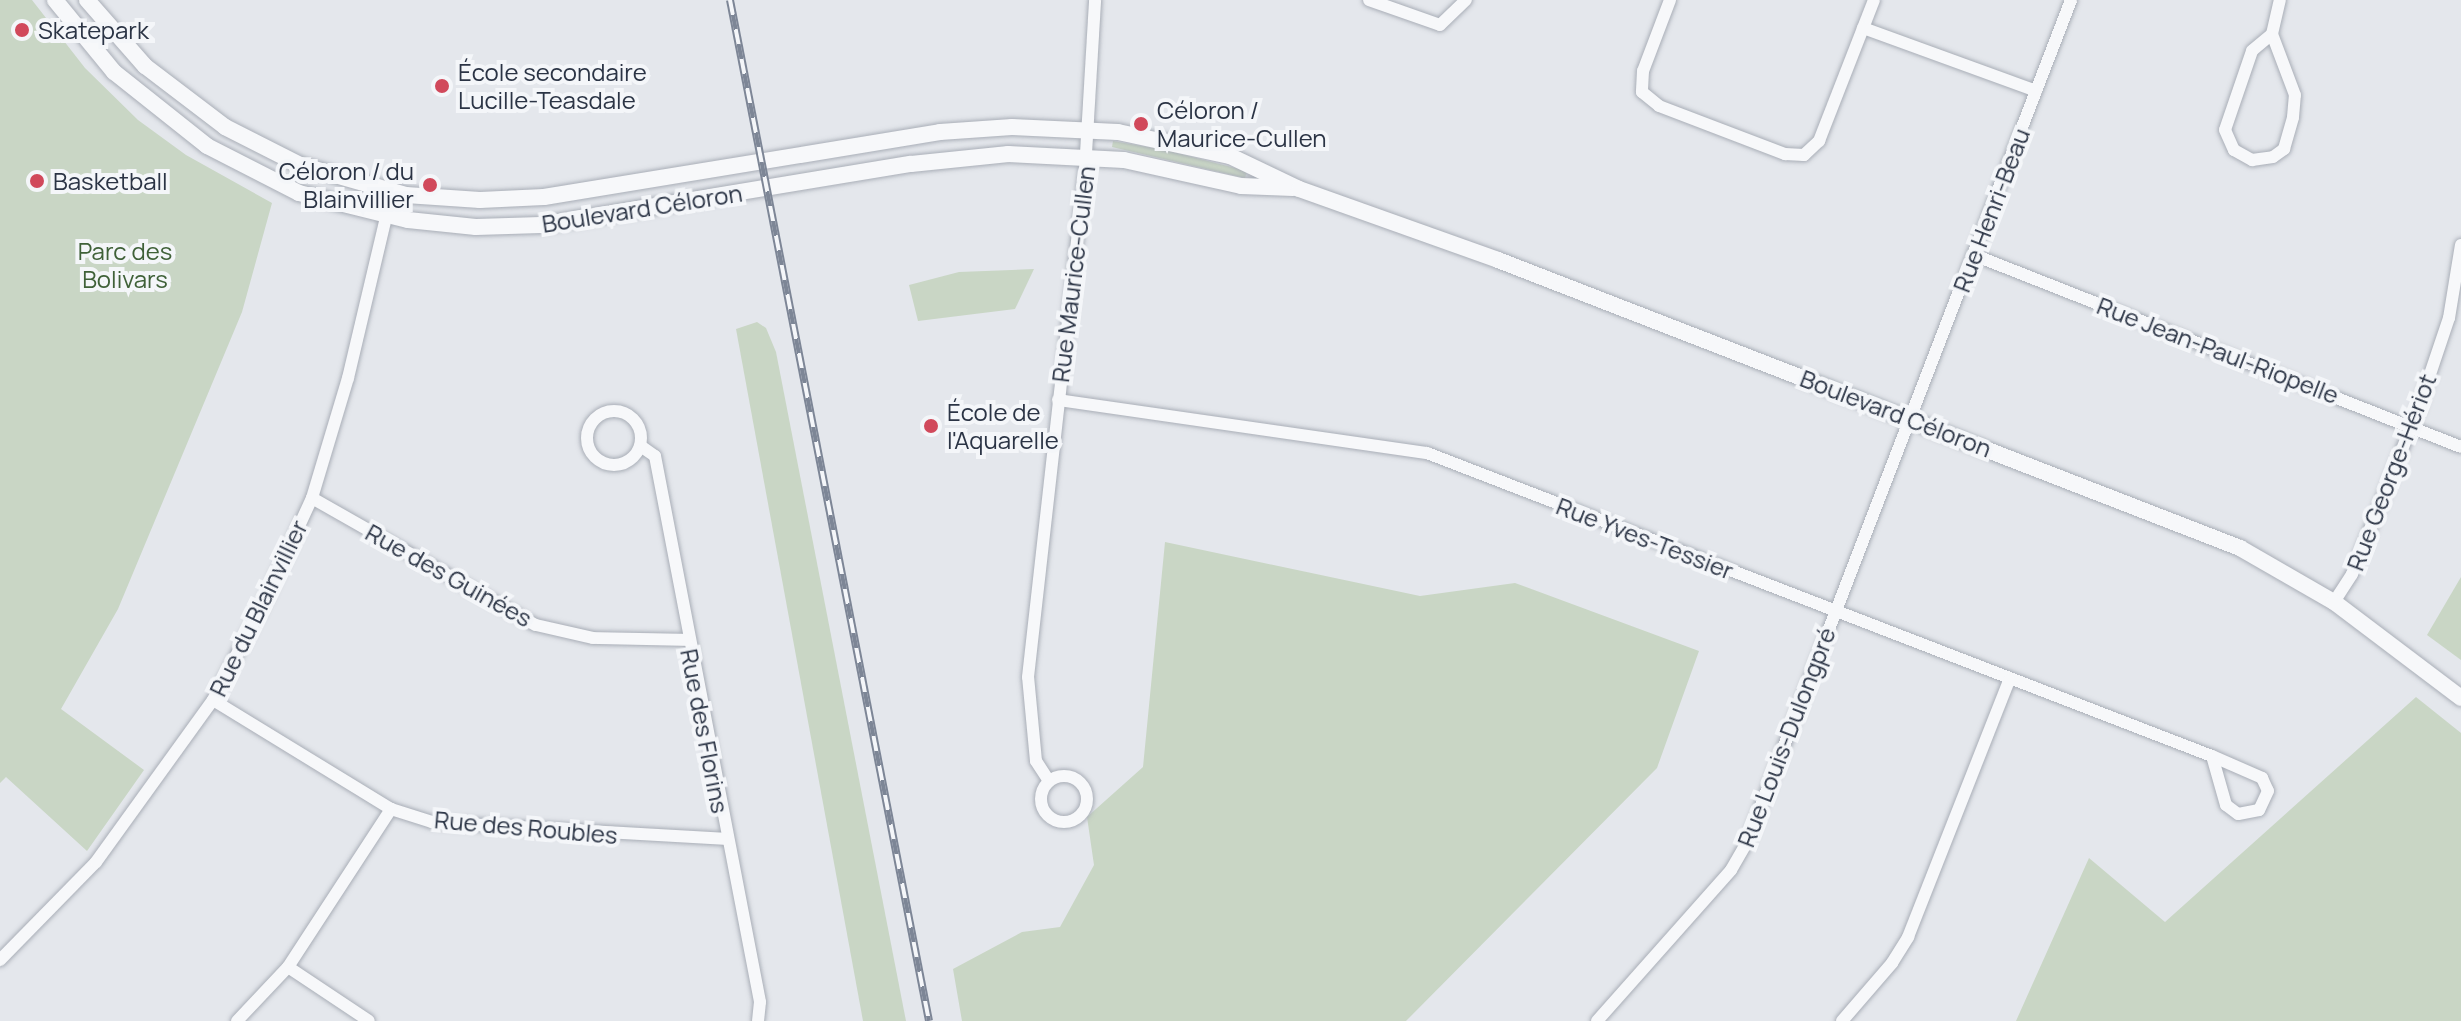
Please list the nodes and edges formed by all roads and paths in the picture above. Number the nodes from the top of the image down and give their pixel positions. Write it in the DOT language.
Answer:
graph roads {
  1 [pos="55,0"];
  2 [pos="87,0"];
  3 [pos="1095,0"];
  4 [pos="1369,0"];
  5 [pos="1466,0"];
  6 [pos="1670,0"];
  7 [pos="1874,0"];
  8 [pos="2071,0"];
  9 [pos="2280,0"];
  10 [pos="1863,28"];
  11 [pos="2272,34"];
  12 [pos="2036,91"];
  13 [pos="1088,128"];
  14 [pos="1086,156"];
  15 [pos="1299,189"];
  16 [pos="392,192"];
  17 [pos="387,217"];
  18 [pos="2461,245"];
  19 [pos="1974,255"];
  20 [pos="1058,400"];
  21 [pos="1911,419"];
  22 [pos="2411,427"];
  23 [pos="642,447"];
  24 [pos="2461,447"];
  25 [pos="312,498"];
  26 [pos="2334,602"];
  27 [pos="1835,611"];
  28 [pos="687,640"];
  29 [pos="2009,680"];
  30 [pos="2461,698"];
  31 [pos="213,700"];
  32 [pos="2212,756"];
  33 [pos="1049,781"];
  34 [pos="391,809"];
  35 [pos="727,839"];
  36 [pos="0,960"];
  37 [pos="288,967"];
  38 [pos="1600,1020"];
  39 [pos="237,1021"];
  40 [pos="369,1021"];
  41 [pos="758,1021"];
  42 [pos="1842,1021"];
  1 -- 17 [label="street, Boulevard Céloron"];
  2 -- 16 [label="street, Boulevard Céloron"];
  3 -- 13 [label="street, Rue Maurice-Cullen"];
  4 -- 5 [label="street"];
  6 -- 10 [label="street"];
  7 -- 10 [label="street"];
  8 -- 12 [label="street, Rue Henri-Beau"];
  9 -- 11 [label="street"];
  10 -- 12 [label="street"];
  11 -- 11 [label="street"];
  12 -- 19 [label="street, Rue Henri-Beau"];
  13 -- 14 [label="street, Rue Maurice-Cullen"];
  13 -- 15 [label="street, Boulevard Céloron"];
  13 -- 16 [label="street, Boulevard Céloron"];
  14 -- 15 [label="street, Boulevard Céloron"];
  14 -- 17 [label="street, Boulevard Céloron"];
  14 -- 20 [label="street, Rue Maurice-Cullen"];
  15 -- 21 [label="street, Boulevard Céloron"];
  16 -- 17 [label="street, Rue du Blainvillier"];
  17 -- 25 [label="street, Rue du Blainvillier"];
  18 -- 22 [label="street, Rue George-Hériot"];
  19 -- 21 [label="street, Rue Henri-Beau"];
  19 -- 22 [label="street, Rue Jean-Paul-Riopelle"];
  20 -- 27 [label="street, Rue Yves-Tessier"];
  20 -- 33 [label="street, Rue Maurice-Cullen"];
  21 -- 26 [label="street, Boulevard Céloron"];
  21 -- 27 [label="street, Rue Louis-Dulongpré"];
  22 -- 24 [label="street, Rue Jean-Paul-Riopelle"];
  22 -- 26 [label="street, Rue George-Hériot"];
  23 -- 23 [label="street, Rue des Florins"];
  23 -- 28 [label="street, Rue des Florins"];
  25 -- 28 [label="street, Rue des Guinées"];
  25 -- 31 [label="street, Rue du Blainvillier"];
  26 -- 30 [label="street, Boulevard Céloron"];
  27 -- 29 [label="street, Rue Yves-Tessier"];
  27 -- 38 [label="street, Rue Louis-Dulongpré"];
  28 -- 35 [label="street, Rue des Florins"];
  29 -- 32 [label="street, Rue Yves-Tessier"];
  29 -- 42 [label="street"];
  31 -- 34 [label="street, Rue des Roubles"];
  31 -- 36 [label="street, Rue du Blainvillier"];
  32 -- 32 [label="street, Rue Yves-Tessier"];
  34 -- 35 [label="street, Rue des Roubles"];
  34 -- 37 [label="street"];
  35 -- 41 [label="street, Rue des Florins"];
  37 -- 39 [label="street"];
  37 -- 40 [label="street"];
}
